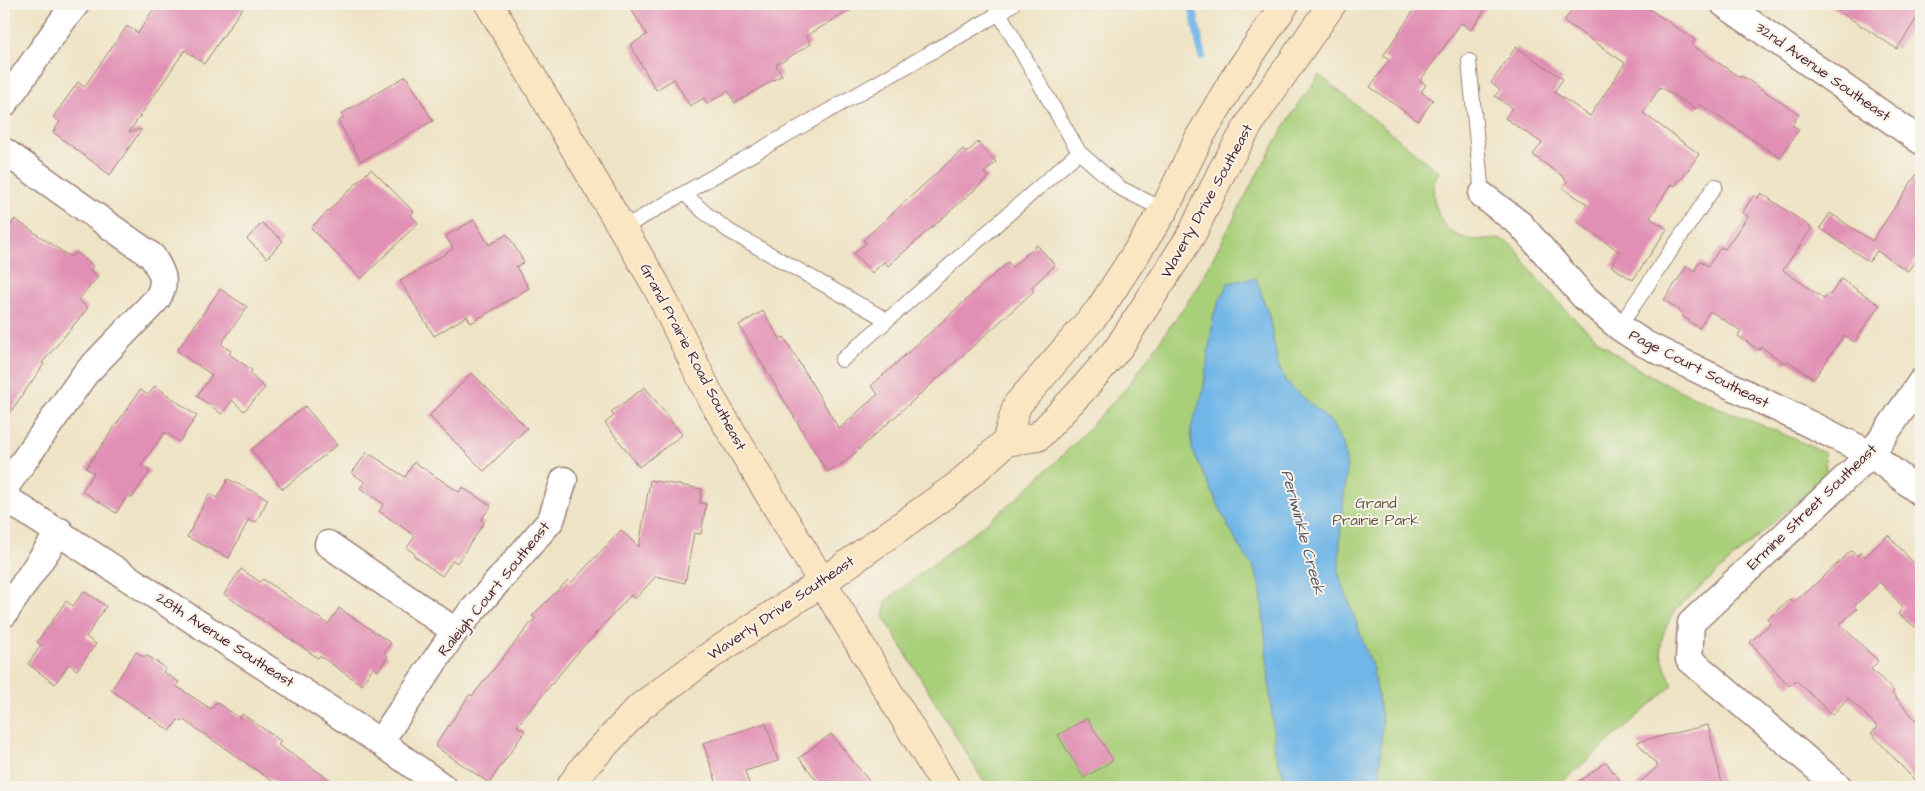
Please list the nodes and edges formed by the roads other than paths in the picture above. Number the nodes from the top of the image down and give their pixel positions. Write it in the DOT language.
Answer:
graph roads {
  1 [pos="76,4"];
  2 [pos="489,4"];
  3 [pos="1013,4"];
  4 [pos="1285,4"];
  5 [pos="1332,4"];
  6 [pos="1724,4"];
  7 [pos="997,9"];
  8 [pos="1469,61"];
  9 [pos="4,104"];
  10 [pos="1921,141"];
  11 [pos="4,151"];
  12 [pos="1079,152"];
  13 [pos="1715,186"];
  14 [pos="684,193"];
  15 [pos="1482,195"];
  16 [pos="1164,210"];
  17 [pos="622,228"];
  18 [pos="887,320"];
  19 [pos="1619,327"];
  20 [pos="842,360"];
  21 [pos="1921,382"];
  22 [pos="1006,442"];
  23 [pos="1871,454"];
  24 [pos="564,480"];
  25 [pos="4,489"];
  26 [pos="1921,493"];
  27 [pos="4,496"];
  28 [pos="60,532"];
  29 [pos="328,544"];
  30 [pos="821,583"];
  31 [pos="4,614"];
  32 [pos="455,630"];
  33 [pos="380,742"];
  34 [pos="1823,783"];
  35 [pos="443,787"];
  36 [pos="570,787"];
  37 [pos="946,787"];
  1 -- 9 [label="street"];
  2 -- 17 [label="main road, Grand Prairie Road Southeast"];
  3 -- 7 [label="lane"];
  4 -- 16 [label="main road"];
  5 -- 22 [label="main road, Waverly Drive Southeast"];
  6 -- 10 [label="street, 32nd Avenue Southeast"];
  7 -- 12 [label="lane"];
  7 -- 14 [label="lane"];
  8 -- 15 [label="lane"];
  11 -- 25 [label="street"];
  12 -- 16 [label="lane"];
  12 -- 18 [label="lane"];
  13 -- 19 [label="lane"];
  14 -- 17 [label="lane"];
  14 -- 18 [label="lane"];
  15 -- 19 [label="street, Page Court Southeast"];
  16 -- 22 [label="main road"];
  17 -- 30 [label="main road, Grand Prairie Road Southeast"];
  18 -- 20 [label="lane"];
  19 -- 23 [label="street, Page Court Southeast"];
  21 -- 23 [label="street, Ermine Street Southeast"];
  22 -- 30 [label="main road, Waverly Drive Southeast"];
  23 -- 26 [label="street, Page Court Southeast"];
  23 -- 34 [label="street, Ermine Street Southeast"];
  24 -- 32 [label="street, Raleigh Court Southeast"];
  27 -- 28 [label="street, 28th Avenue Southeast"];
  28 -- 31 [label="street"];
  28 -- 33 [label="street, 28th Avenue Southeast"];
  29 -- 32 [label="street"];
  30 -- 36 [label="main road, Waverly Drive Southeast"];
  30 -- 37 [label="main road, Grand Prairie Road Southeast"];
  32 -- 33 [label="street, Raleigh Court Southeast"];
  33 -- 35 [label="street, 28th Avenue Southeast"];
}
